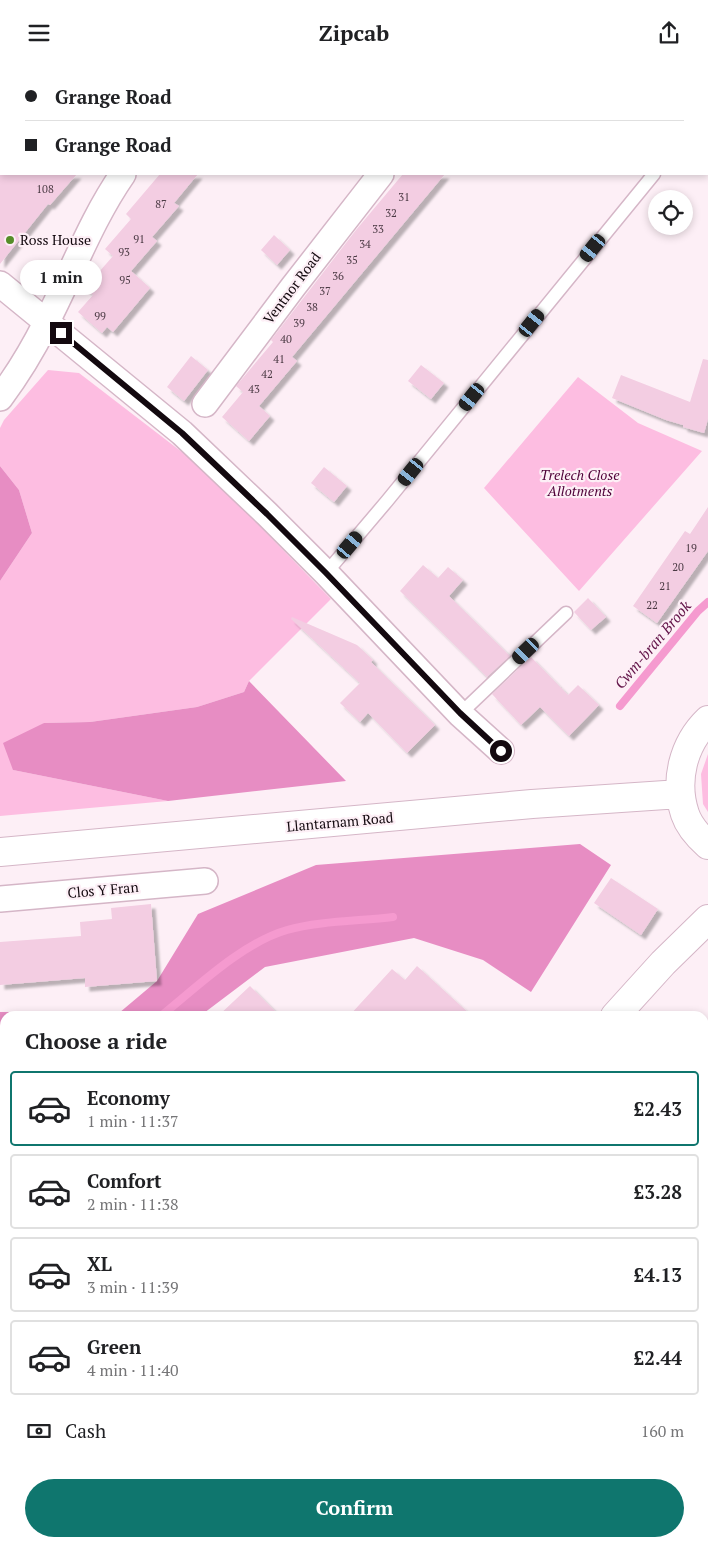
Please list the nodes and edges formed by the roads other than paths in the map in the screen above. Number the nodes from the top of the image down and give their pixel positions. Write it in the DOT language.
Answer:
graph roads {
  1 [pos="122,175"];
  2 [pos="380,175"];
  3 [pos="653,175"];
  4 [pos="0,284"];
  5 [pos="47,322"];
  6 [pos="0,398"];
  7 [pos="205,404"];
  8 [pos="326,573"];
  9 [pos="566,613"];
  10 [pos="460,713"];
  11 [pos="708,720"];
  12 [pos="501,751"];
  13 [pos="680,794"];
  14 [pos="708,845"];
  15 [pos="0,852"];
  16 [pos="205,881"];
  17 [pos="0,899"];
  18 [pos="708,919"];
  19 [pos="619,1011"];
  1 -- 5 [label="street"];
  2 -- 7 [label="street, Ventnor Road"];
  3 -- 8 [label="lane"];
  4 -- 5 [label="street"];
  5 -- 6 [label="street"];
  5 -- 8 [label="street"];
  8 -- 10 [label="street"];
  9 -- 10 [label="lane"];
  10 -- 12 [label="street"];
  11 -- 13 [label="street"];
  13 -- 14 [label="street"];
  13 -- 15 [label="street, Llantarnam Road"];
  16 -- 17 [label="street, Clos Y Fran"];
  18 -- 19 [label="street"];
}
